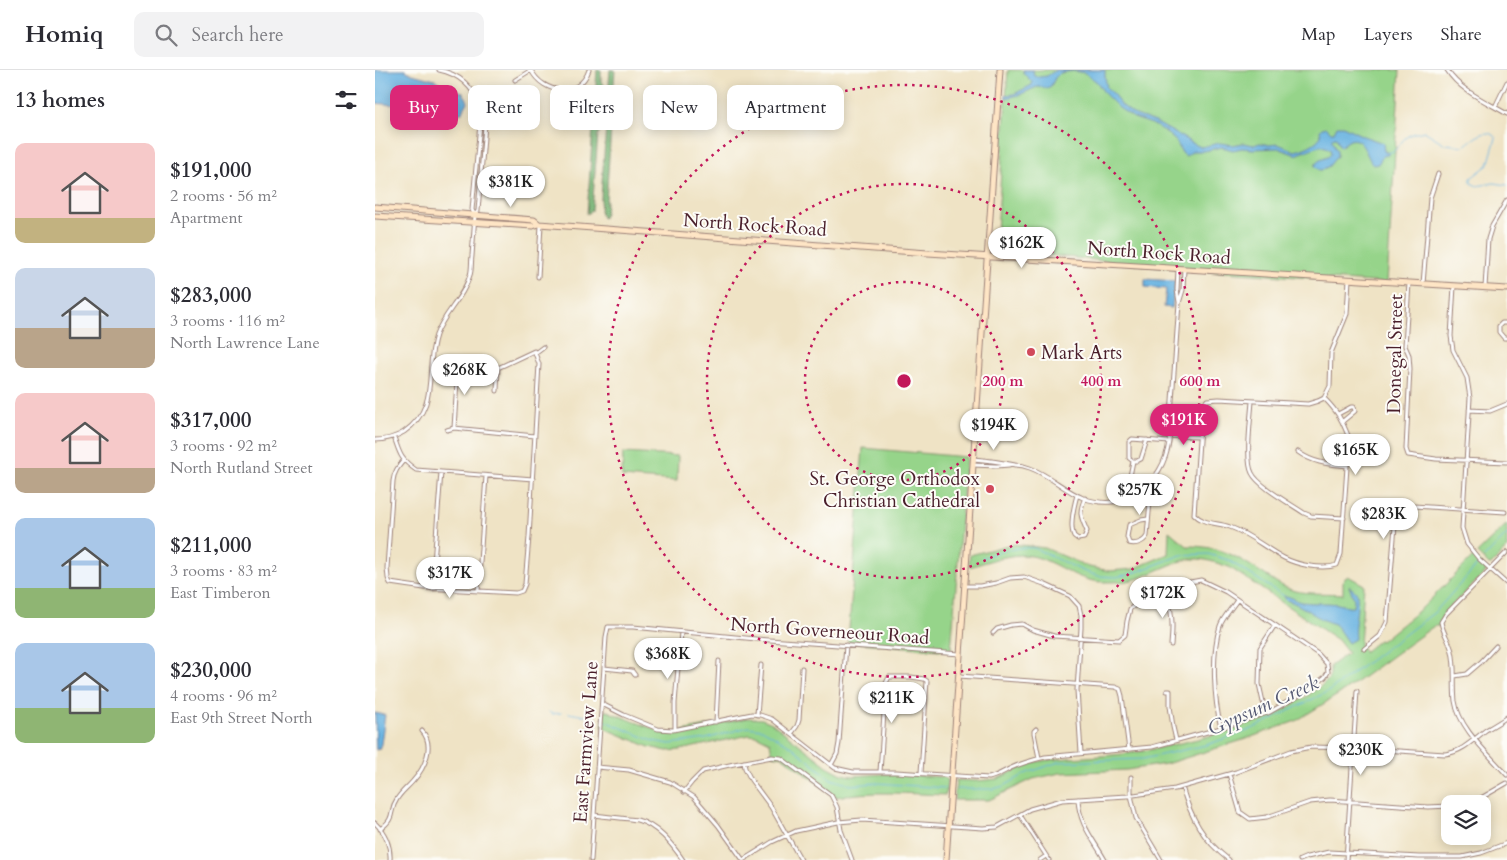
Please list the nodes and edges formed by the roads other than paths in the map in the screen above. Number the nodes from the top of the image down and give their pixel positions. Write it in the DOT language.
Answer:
graph roads {
  1 [pos="439,70"];
  2 [pos="531,70"];
  3 [pos="589,70"];
  4 [pos="1000,70"];
  5 [pos="1447,70"];
  6 [pos="515,80"];
  7 [pos="1507,82"];
  8 [pos="1495,107"];
  9 [pos="1507,114"];
  10 [pos="1438,174"];
  11 [pos="1507,200"];
  12 [pos="375,207"];
  13 [pos="1505,207"];
  14 [pos="475,214"];
  15 [pos="375,216"];
  16 [pos="474,223"];
  17 [pos="540,224"];
  18 [pos="987,256"];
  19 [pos="1181,269"];
  20 [pos="538,277"];
  21 [pos="1349,279"];
  22 [pos="1409,283"];
  23 [pos="1423,284"];
  24 [pos="1454,286"];
  25 [pos="1485,288"];
  26 [pos="1507,289"];
  27 [pos="1507,323"];
  28 [pos="1507,338"];
  29 [pos="543,347"];
  30 [pos="535,353"];
  31 [pos="431,364"];
  32 [pos="458,366"];
  33 [pos="498,367"];
  34 [pos="497,391"];
  35 [pos="1324,398"];
  36 [pos="1253,401"];
  37 [pos="1507,404"];
  38 [pos="1469,410"];
  39 [pos="1338,414"];
  40 [pos="1343,421"];
  41 [pos="453,428"];
  42 [pos="447,430"];
  43 [pos="394,436"];
  44 [pos="535,436"];
  45 [pos="1170,436"];
  46 [pos="1199,438"];
  47 [pos="375,440"];
  48 [pos="1147,440"];
  49 [pos="1169,442"];
  50 [pos="1298,452"];
  51 [pos="404,460"];
  52 [pos="1465,460"];
  53 [pos="1133,461"];
  54 [pos="973,462"];
  55 [pos="1507,462"];
  56 [pos="1347,466"];
  57 [pos="441,472"];
  58 [pos="486,476"];
  59 [pos="533,479"];
  60 [pos="1144,489"];
  61 [pos="1139,492"];
  62 [pos="1077,495"];
  63 [pos="1085,498"];
  64 [pos="1463,509"];
  65 [pos="1505,512"];
  66 [pos="1344,518"];
  67 [pos="1148,519"];
  68 [pos="1507,552"];
  69 [pos="1491,569"];
  70 [pos="1507,584"];
  71 [pos="965,586"];
  72 [pos="432,588"];
  73 [pos="478,591"];
  74 [pos="1164,591"];
  75 [pos="1237,600"];
  76 [pos="1275,626"];
  77 [pos="608,627"];
  78 [pos="681,632"];
  79 [pos="993,633"];
  80 [pos="1081,638"];
  81 [pos="846,645"];
  82 [pos="1171,645"];
  83 [pos="1496,646"];
  84 [pos="1364,649"];
  85 [pos="960,654"];
  86 [pos="719,661"];
  87 [pos="761,665"];
  88 [pos="604,668"];
  89 [pos="802,668"];
  90 [pos="635,675"];
  91 [pos="959,676"];
  92 [pos="1455,676"];
  93 [pos="1077,684"];
  94 [pos="1167,691"];
  95 [pos="1357,691"];
  96 [pos="602,704"];
  97 [pos="1268,713"];
  98 [pos="757,715"];
  99 [pos="1507,717"];
  100 [pos="716,722"];
  101 [pos="1221,728"];
  102 [pos="675,729"];
  103 [pos="1036,729"];
  104 [pos="422,731"];
  105 [pos="791,734"];
  106 [pos="1176,740"];
  107 [pos="1476,740"];
  108 [pos="1353,748"];
  109 [pos="1129,750"];
  110 [pos="1081,753"];
  111 [pos="1039,758"];
  112 [pos="744,762"];
  113 [pos="831,765"];
  114 [pos="597,767"];
  115 [pos="880,772"];
  116 [pos="921,774"];
  117 [pos="1229,774"];
  118 [pos="1507,775"];
  119 [pos="952,776"];
  120 [pos="1131,777"];
  121 [pos="1507,783"];
  122 [pos="1182,787"];
  123 [pos="685,792"];
  124 [pos="1131,795"];
  125 [pos="1486,795"];
  126 [pos="1079,799"];
  127 [pos="1350,801"];
  128 [pos="1441,806"];
  129 [pos="594,815"];
  130 [pos="1020,815"];
  131 [pos="375,822"];
  132 [pos="840,822"];
  133 [pos="948,826"];
  134 [pos="380,829"];
  135 [pos="786,836"];
  136 [pos="1507,843"];
  137 [pos="1347,852"];
  138 [pos="1047,858"];
  139 [pos="1468,858"];
  140 [pos="390,860"];
  141 [pos="591,860"];
  142 [pos="683,860"];
  143 [pos="743,860"];
  144 [pos="801,860"];
  145 [pos="852,860"];
  146 [pos="946,860"];
  147 [pos="1040,860"];
  148 [pos="1105,860"];
  149 [pos="1161,860"];
  150 [pos="1229,860"];
  151 [pos="1301,860"];
  152 [pos="1346,860"];
  1 -- 14 [label="street"];
  2 -- 3 [label="street"];
  2 -- 6 [label="street"];
  4 -- 18 [label="main road"];
  5 -- 8 [label="street"];
  7 -- 8 [label="street"];
  8 -- 9 [label="street"];
  10 -- 23 [label="street"];
  11 -- 13 [label="street"];
  12 -- 14 [label="main road, North Rock Road"];
  13 -- 25 [label="street"];
  14 -- 16 [label="street"];
  14 -- 17 [label="main road, North Rock Road"];
  15 -- 16 [label="main road, North Rock Road"];
  16 -- 17 [label="main road, North Rock Road"];
  16 -- 31 [label="street"];
  17 -- 18 [label="main road, North Rock Road"];
  17 -- 20 [label="street"];
  18 -- 19 [label="main road, North Rock Road"];
  18 -- 54 [label="main road"];
  19 -- 21 [label="main road, North Rock Road"];
  19 -- 45 [label="street"];
  21 -- 22 [label="main road, North Rock Road"];
  21 -- 35 [label="street"];
  22 -- 23 [label="main road, North Rock Road"];
  22 -- 52 [label="street, Donegal Street"];
  23 -- 24 [label="main road, North Rock Road"];
  24 -- 25 [label="main road, North Rock Road"];
  24 -- 38 [label="street"];
  25 -- 26 [label="main road, North Rock Road"];
  27 -- 28 [label="street"];
  29 -- 30 [label="street"];
  30 -- 33 [label="street"];
  30 -- 44 [label="street"];
  31 -- 32 [label="street"];
  31 -- 43 [label="street"];
  32 -- 33 [label="street"];
  32 -- 41 [label="street"];
  33 -- 34 [label="street"];
  35 -- 36 [label="street"];
  35 -- 39 [label="street"];
  36 -- 46 [label="street"];
  36 -- 66 [label="street"];
  37 -- 38 [label="street"];
  38 -- 52 [label="street"];
  39 -- 40 [label="street"];
  39 -- 40 [label="street"];
  40 -- 56 [label="street"];
  41 -- 42 [label="street"];
  41 -- 44 [label="street"];
  43 -- 47 [label="street"];
  43 -- 51 [label="street"];
  44 -- 59 [label="street"];
  45 -- 46 [label="street"];
  45 -- 49 [label="street"];
  46 -- 66 [label="street"];
  48 -- 49 [label="street"];
  48 -- 53 [label="street"];
  48 -- 53 [label="street"];
  49 -- 60 [label="street"];
  50 -- 56 [label="street"];
  51 -- 57 [label="street"];
  51 -- 72 [label="street"];
  52 -- 55 [label="street"];
  52 -- 64 [label="street"];
  53 -- 61 [label="street"];
  54 -- 62 [label="street"];
  54 -- 71 [label="main road"];
  56 -- 66 [label="street"];
  57 -- 58 [label="street"];
  57 -- 72 [label="street"];
  58 -- 59 [label="street"];
  58 -- 73 [label="street"];
  59 -- 73 [label="street"];
  60 -- 61 [label="street"];
  60 -- 67 [label="street"];
  61 -- 63 [label="street"];
  62 -- 63 [label="street"];
  62 -- 63 [label="street"];
  64 -- 65 [label="street"];
  64 -- 69 [label="street"];
  64 -- 84 [label="street"];
  67 -- 67 [label="street"];
  68 -- 69 [label="street"];
  69 -- 70 [label="street"];
  69 -- 92 [label="street"];
  71 -- 80 [label="street"];
  71 -- 85 [label="main road"];
  72 -- 73 [label="street"];
  74 -- 75 [label="street"];
  74 -- 80 [label="street"];
  74 -- 82 [label="street"];
  75 -- 76 [label="street"];
  75 -- 101 [label="street"];
  76 -- 97 [label="street"];
  76 -- 97 [label="street"];
  77 -- 78 [label="street, North Governeour Road"];
  77 -- 88 [label="street, East Farmview Lane"];
  78 -- 81 [label="street, North Governeour Road"];
  78 -- 102 [label="street"];
  79 -- 80 [label="street"];
  80 -- 93 [label="street"];
  81 -- 85 [label="street, North Governeour Road"];
  81 -- 113 [label="street"];
  83 -- 92 [label="street"];
  85 -- 91 [label="main road"];
  86 -- 100 [label="street"];
  87 -- 98 [label="street"];
  88 -- 90 [label="street"];
  88 -- 96 [label="street, East Farmview Lane"];
  89 -- 105 [label="street"];
  91 -- 93 [label="street"];
  91 -- 119 [label="main road"];
  92 -- 107 [label="street"];
  93 -- 109 [label="street"];
  93 -- 110 [label="street"];
  94 -- 106 [label="street"];
  95 -- 108 [label="street"];
  96 -- 102 [label="street"];
  96 -- 114 [label="street, East Farmview Lane"];
  97 -- 101 [label="street"];
  98 -- 100 [label="street"];
  98 -- 105 [label="street"];
  99 -- 107 [label="street"];
  100 -- 102 [label="street"];
  101 -- 106 [label="street"];
  103 -- 111 [label="street"];
  104 -- 134 [label="street"];
  105 -- 113 [label="street"];
  106 -- 109 [label="street"];
  107 -- 108 [label="street"];
  107 -- 118 [label="street"];
  108 -- 117 [label="street"];
  108 -- 127 [label="street"];
  109 -- 110 [label="street"];
  110 -- 111 [label="street"];
  111 -- 119 [label="street"];
  112 -- 123 [label="street"];
  112 -- 132 [label="street"];
  112 -- 135 [label="street"];
  113 -- 115 [label="street"];
  114 -- 123 [label="street"];
  114 -- 129 [label="street, East Farmview Lane"];
  115 -- 116 [label="street"];
  115 -- 116 [label="street"];
  116 -- 119 [label="street"];
  117 -- 122 [label="street"];
  117 -- 127 [label="street"];
  119 -- 133 [label="main road"];
  120 -- 124 [label="street"];
  121 -- 125 [label="street"];
  122 -- 124 [label="street"];
  122 -- 150 [label="street"];
  123 -- 143 [label="street"];
  124 -- 126 [label="street"];
  124 -- 149 [label="street"];
  126 -- 130 [label="street"];
  126 -- 148 [label="street"];
  127 -- 128 [label="street"];
  127 -- 137 [label="street"];
  129 -- 141 [label="street, East Farmview Lane"];
  129 -- 142 [label="street"];
  130 -- 133 [label="street"];
  130 -- 138 [label="street"];
  131 -- 134 [label="street"];
  132 -- 133 [label="street"];
  132 -- 135 [label="street"];
  132 -- 145 [label="street"];
  133 -- 146 [label="main road"];
  134 -- 140 [label="street"];
  135 -- 143 [label="street"];
  135 -- 144 [label="street"];
  136 -- 139 [label="street"];
  137 -- 139 [label="street"];
  137 -- 151 [label="street"];
  137 -- 152 [label="street"];
  138 -- 147 [label="street"];
}
